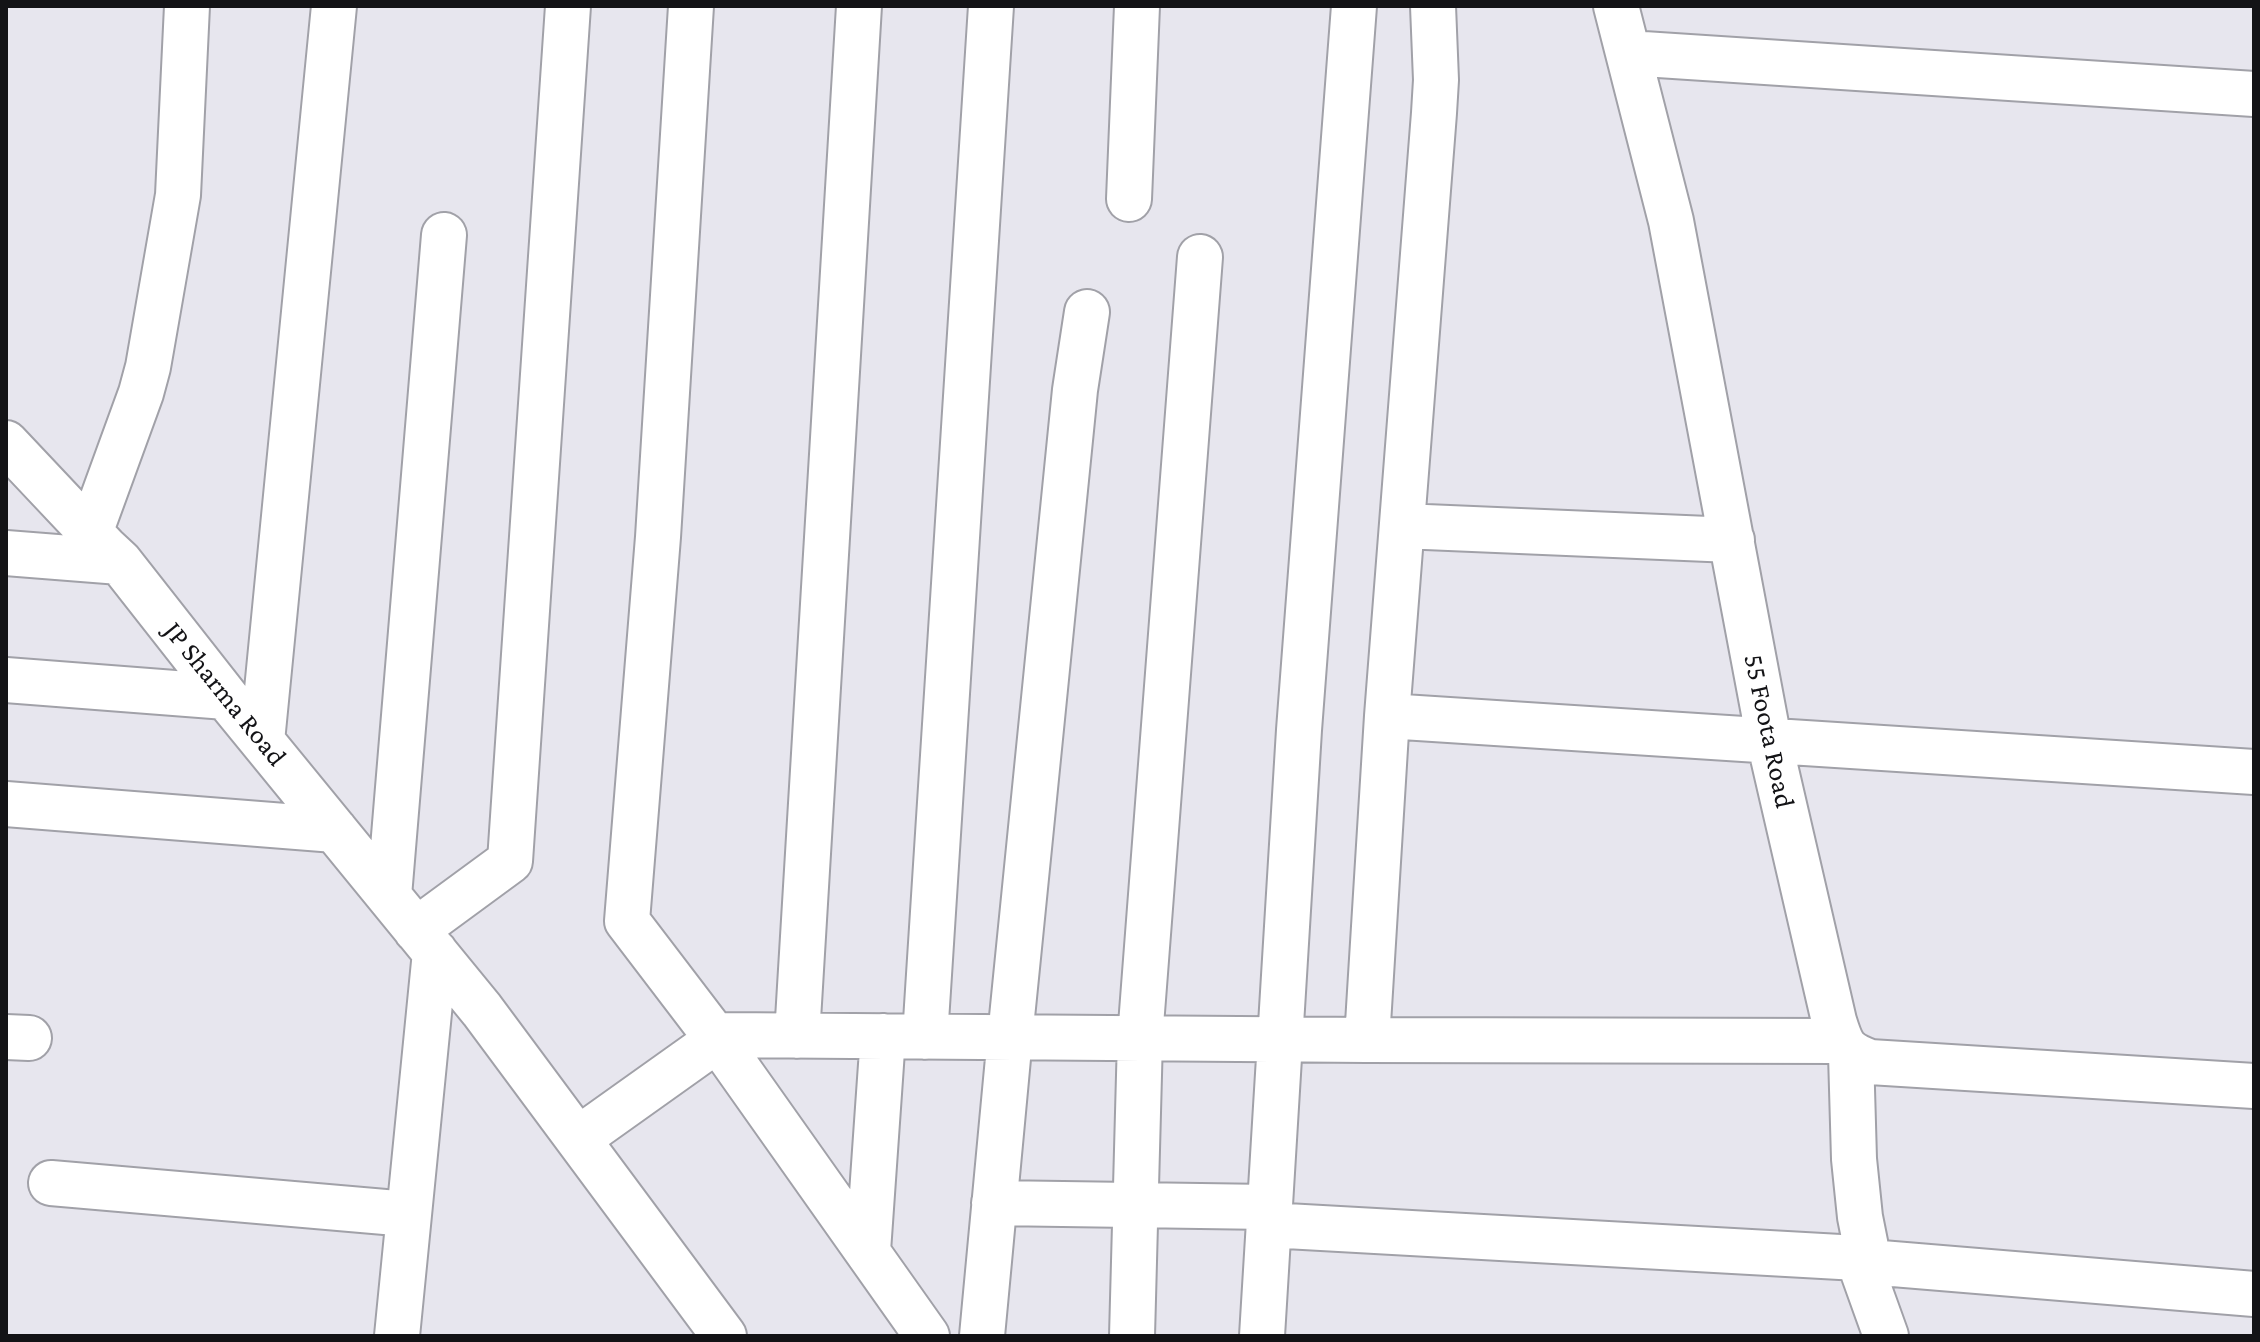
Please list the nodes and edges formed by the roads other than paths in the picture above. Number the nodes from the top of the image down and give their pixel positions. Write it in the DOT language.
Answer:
graph roads {
  1 [pos="187,6"];
  2 [pos="334,6"];
  3 [pos="568,6"];
  4 [pos="691,6"];
  5 [pos="859,6"];
  6 [pos="991,6"];
  7 [pos="1137,6"];
  8 [pos="1354,6"];
  9 [pos="1433,6"];
  10 [pos="1616,6"];
  11 [pos="1628,53"];
  12 [pos="2254,94"];
  13 [pos="1129,199"];
  14 [pos="444,235"];
  15 [pos="1200,257"];
  16 [pos="1087,312"];
  17 [pos="6,443"];
  18 [pos="1402,526"];
  19 [pos="1732,540"];
  20 [pos="105,547"];
  21 [pos="6,553"];
  22 [pos="6,680"];
  23 [pos="226,697"];
  24 [pos="1387,716"];
  25 [pos="1769,740"];
  26 [pos="262,741"];
  27 [pos="2254,772"];
  28 [pos="6,804"];
  29 [pos="335,830"];
  30 [pos="389,896"];
  31 [pos="426,941"];
  32 [pos="797,1036"];
  33 [pos="904,1036"];
  34 [pos="1010,1037"];
  35 [pos="1140,1038"];
  36 [pos="717,1039"];
  37 [pos="1280,1040"];
  38 [pos="1367,1040"];
  39 [pos="1846,1048"];
  40 [pos="2254,1086"];
  41 [pos="578,1139"];
  42 [pos="51,1183"];
  43 [pos="994,1203"];
  44 [pos="1136,1204"];
  45 [pos="408,1214"];
  46 [pos="1269,1216"];
  47 [pos="868,1251"];
  48 [pos="1863,1260"];
  49 [pos="2254,1294"];
  50 [pos="397,1336"];
  51 [pos="724,1336"];
  52 [pos="927,1336"];
  53 [pos="982,1336"];
  54 [pos="1132,1336"];
  55 [pos="1262,1336"];
  56 [pos="1886,1336"];
  1 -- 20 [label="street"];
  2 -- 26 [label="street"];
  3 -- 31 [label="street"];
  4 -- 36 [label="street"];
  5 -- 32 [label="street"];
  6 -- 33 [label="street"];
  7 -- 13 [label="street"];
  8 -- 37 [label="street"];
  9 -- 18 [label="street"];
  10 -- 11 [label="street, 55 Foota Road"];
  11 -- 12 [label="street"];
  11 -- 19 [label="street, 55 Foota Road"];
  14 -- 30 [label="street"];
  15 -- 35 [label="street"];
  16 -- 34 [label="street"];
  17 -- 20 [label="street, JP Sharma Road"];
  18 -- 19 [label="street"];
  18 -- 24 [label="street"];
  19 -- 25 [label="street, 55 Foota Road"];
  20 -- 21 [label="street"];
  20 -- 23 [label="street, JP Sharma Road"];
  22 -- 23 [label="street"];
  23 -- 26 [label="street, JP Sharma Road"];
  24 -- 25 [label="street"];
  24 -- 38 [label="street"];
  25 -- 27 [label="street"];
  25 -- 39 [label="street, 55 Foota Road"];
  26 -- 29 [label="street, JP Sharma Road"];
  28 -- 29 [label="street"];
  29 -- 30 [label="street, JP Sharma Road"];
  30 -- 31 [label="street, JP Sharma Road"];
  31 -- 41 [label="street, JP Sharma Road"];
  31 -- 45 [label="street"];
  32 -- 33 [label="street"];
  32 -- 36 [label="street"];
  33 -- 34 [label="street"];
  33 -- 47 [label="street"];
  34 -- 35 [label="street"];
  34 -- 43 [label="street"];
  35 -- 37 [label="street"];
  35 -- 44 [label="street"];
  36 -- 41 [label="street"];
  36 -- 47 [label="street"];
  37 -- 38 [label="street"];
  37 -- 46 [label="street"];
  38 -- 39 [label="street"];
  39 -- 40 [label="street"];
  39 -- 48 [label="street, 55 Foota Road"];
  41 -- 51 [label="street, JP Sharma Road"];
  42 -- 45 [label="street"];
  43 -- 44 [label="street"];
  43 -- 53 [label="street"];
  44 -- 46 [label="street"];
  44 -- 54 [label="street"];
  45 -- 50 [label="street"];
  46 -- 48 [label="street"];
  46 -- 55 [label="street"];
  47 -- 52 [label="street"];
  48 -- 49 [label="street"];
  48 -- 56 [label="street, 55 Foota Road"];
}
